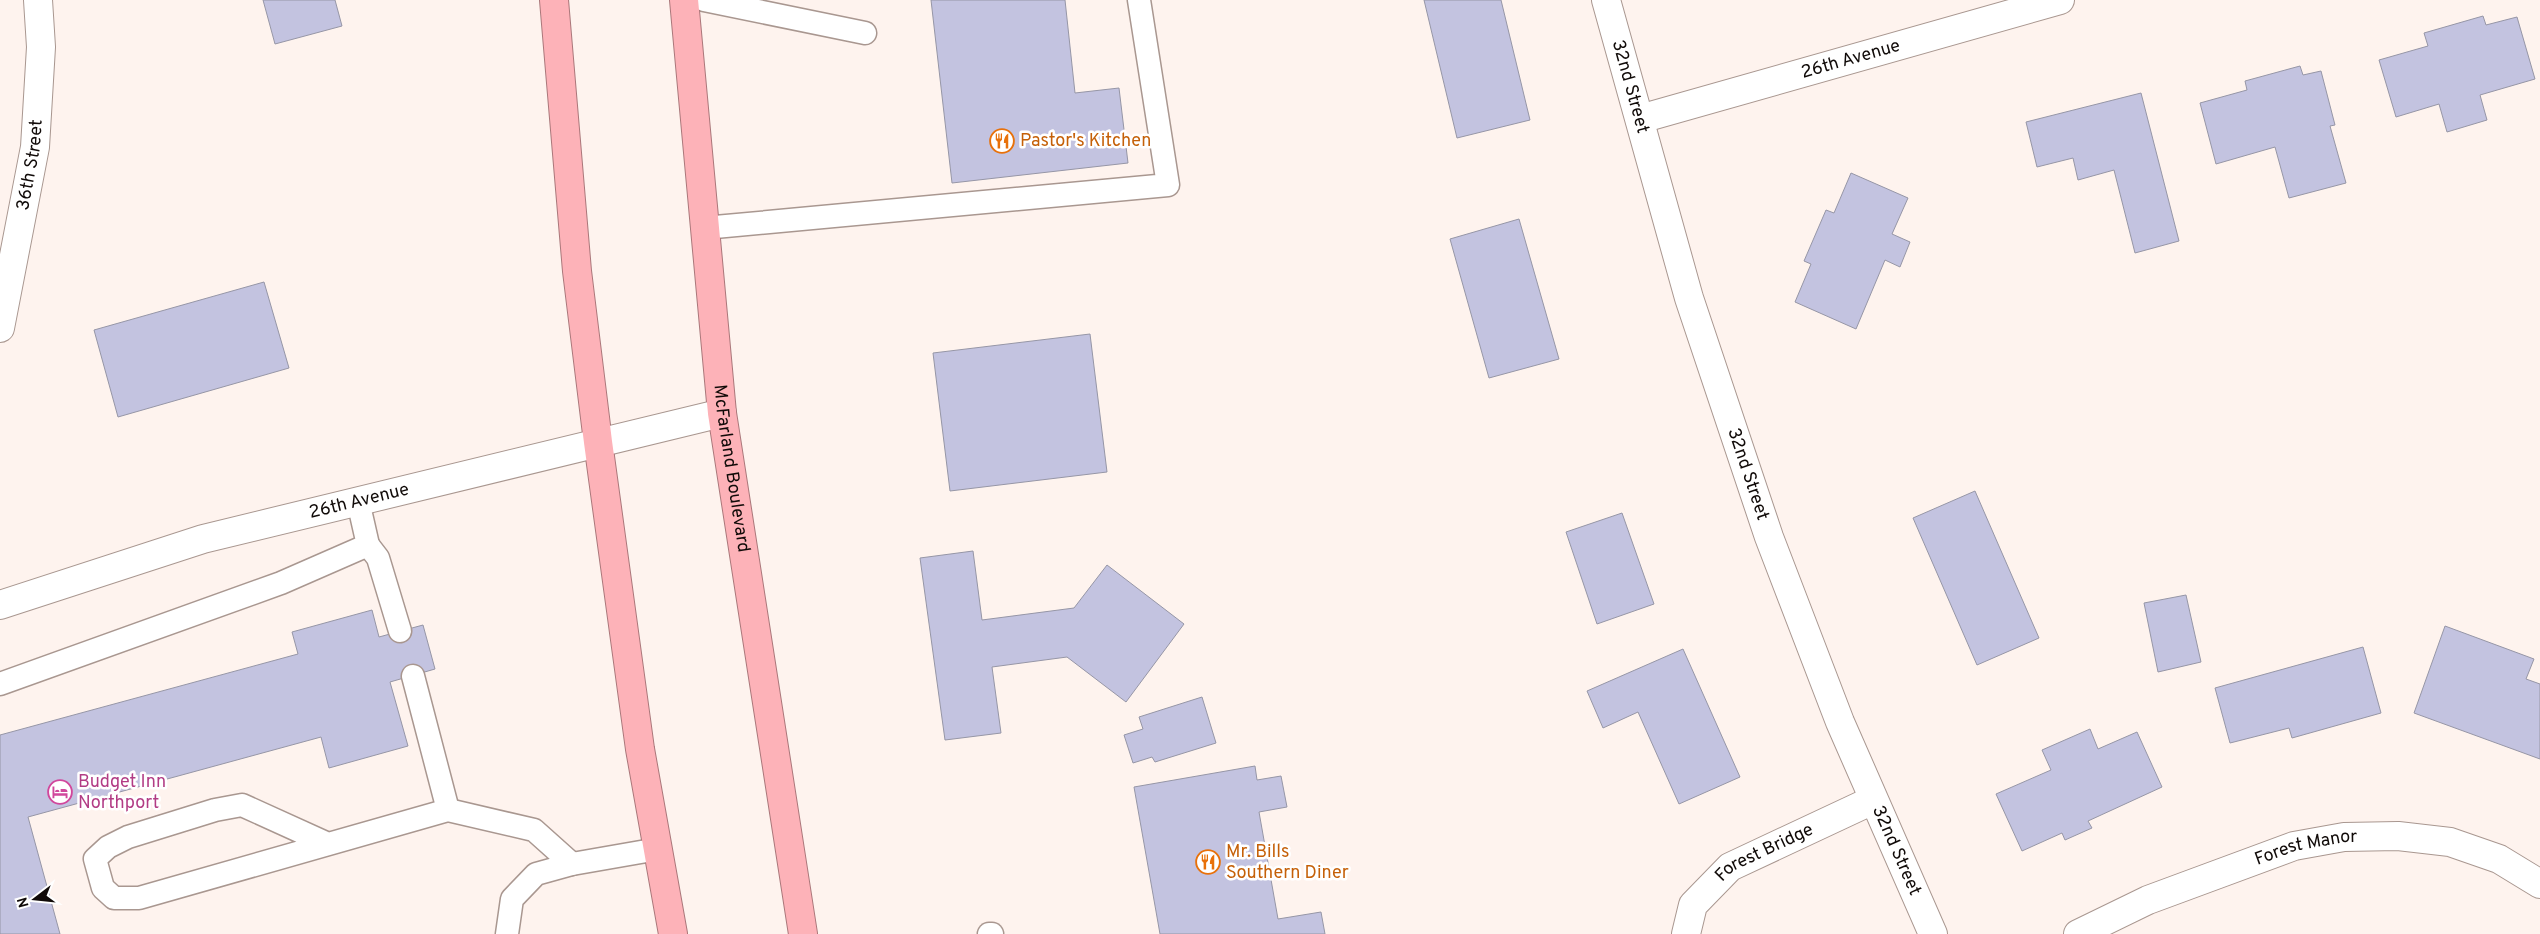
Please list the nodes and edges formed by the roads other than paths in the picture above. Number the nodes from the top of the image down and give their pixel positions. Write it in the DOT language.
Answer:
graph roads {
  1 [pos="38,0"];
  2 [pos="554,0"];
  3 [pos="684,0"];
  4 [pos="704,0"];
  5 [pos="1138,0"];
  6 [pos="1606,0"];
  7 [pos="2060,0"];
  8 [pos="865,33"];
  9 [pos="1640,119"];
  10 [pos="704,228"];
  11 [pos="0,328"];
  12 [pos="722,413"];
  13 [pos="598,442"];
  14 [pos="358,501"];
  15 [pos="368,545"];
  16 [pos="0,605"];
  17 [pos="400,632"];
  18 [pos="413,676"];
  19 [pos="0,684"];
  20 [pos="1872,800"];
  21 [pos="448,810"];
  22 [pos="328,844"];
  23 [pos="658,848"];
  24 [pos="572,864"];
  25 [pos="2540,884"];
  26 [pos="507,934"];
  27 [pos="672,934"];
  28 [pos="803,934"];
  29 [pos="1686,934"];
  30 [pos="1933,934"];
  31 [pos="2078,934"];
  1 -- 11 [label="street, 36th Street"];
  2 -- 13 [label="highway"];
  3 -- 10 [label="highway, McFarland Boulevard"];
  4 -- 8 [label="lane"];
  5 -- 10 [label="lane"];
  6 -- 9 [label="street, 32nd Street"];
  7 -- 9 [label="street, 26th Avenue"];
  9 -- 20 [label="street, 32nd Street"];
  10 -- 12 [label="highway, McFarland Boulevard"];
  12 -- 13 [label="street, 26th Avenue"];
  12 -- 28 [label="highway, McFarland Boulevard"];
  13 -- 14 [label="street, 26th Avenue"];
  13 -- 23 [label="highway"];
  14 -- 15 [label="lane"];
  14 -- 16 [label="street, 26th Avenue"];
  15 -- 17 [label="lane"];
  15 -- 19 [label="lane"];
  18 -- 21 [label="lane"];
  20 -- 29 [label="street, Forest Bridge"];
  20 -- 30 [label="street, 32nd Street"];
  21 -- 22 [label="lane"];
  21 -- 24 [label="lane"];
  22 -- 22 [label="lane"];
  23 -- 24 [label="lane"];
  23 -- 27 [label="highway"];
  24 -- 26 [label="lane"];
  25 -- 31 [label="street, Forest Manor"];
}
